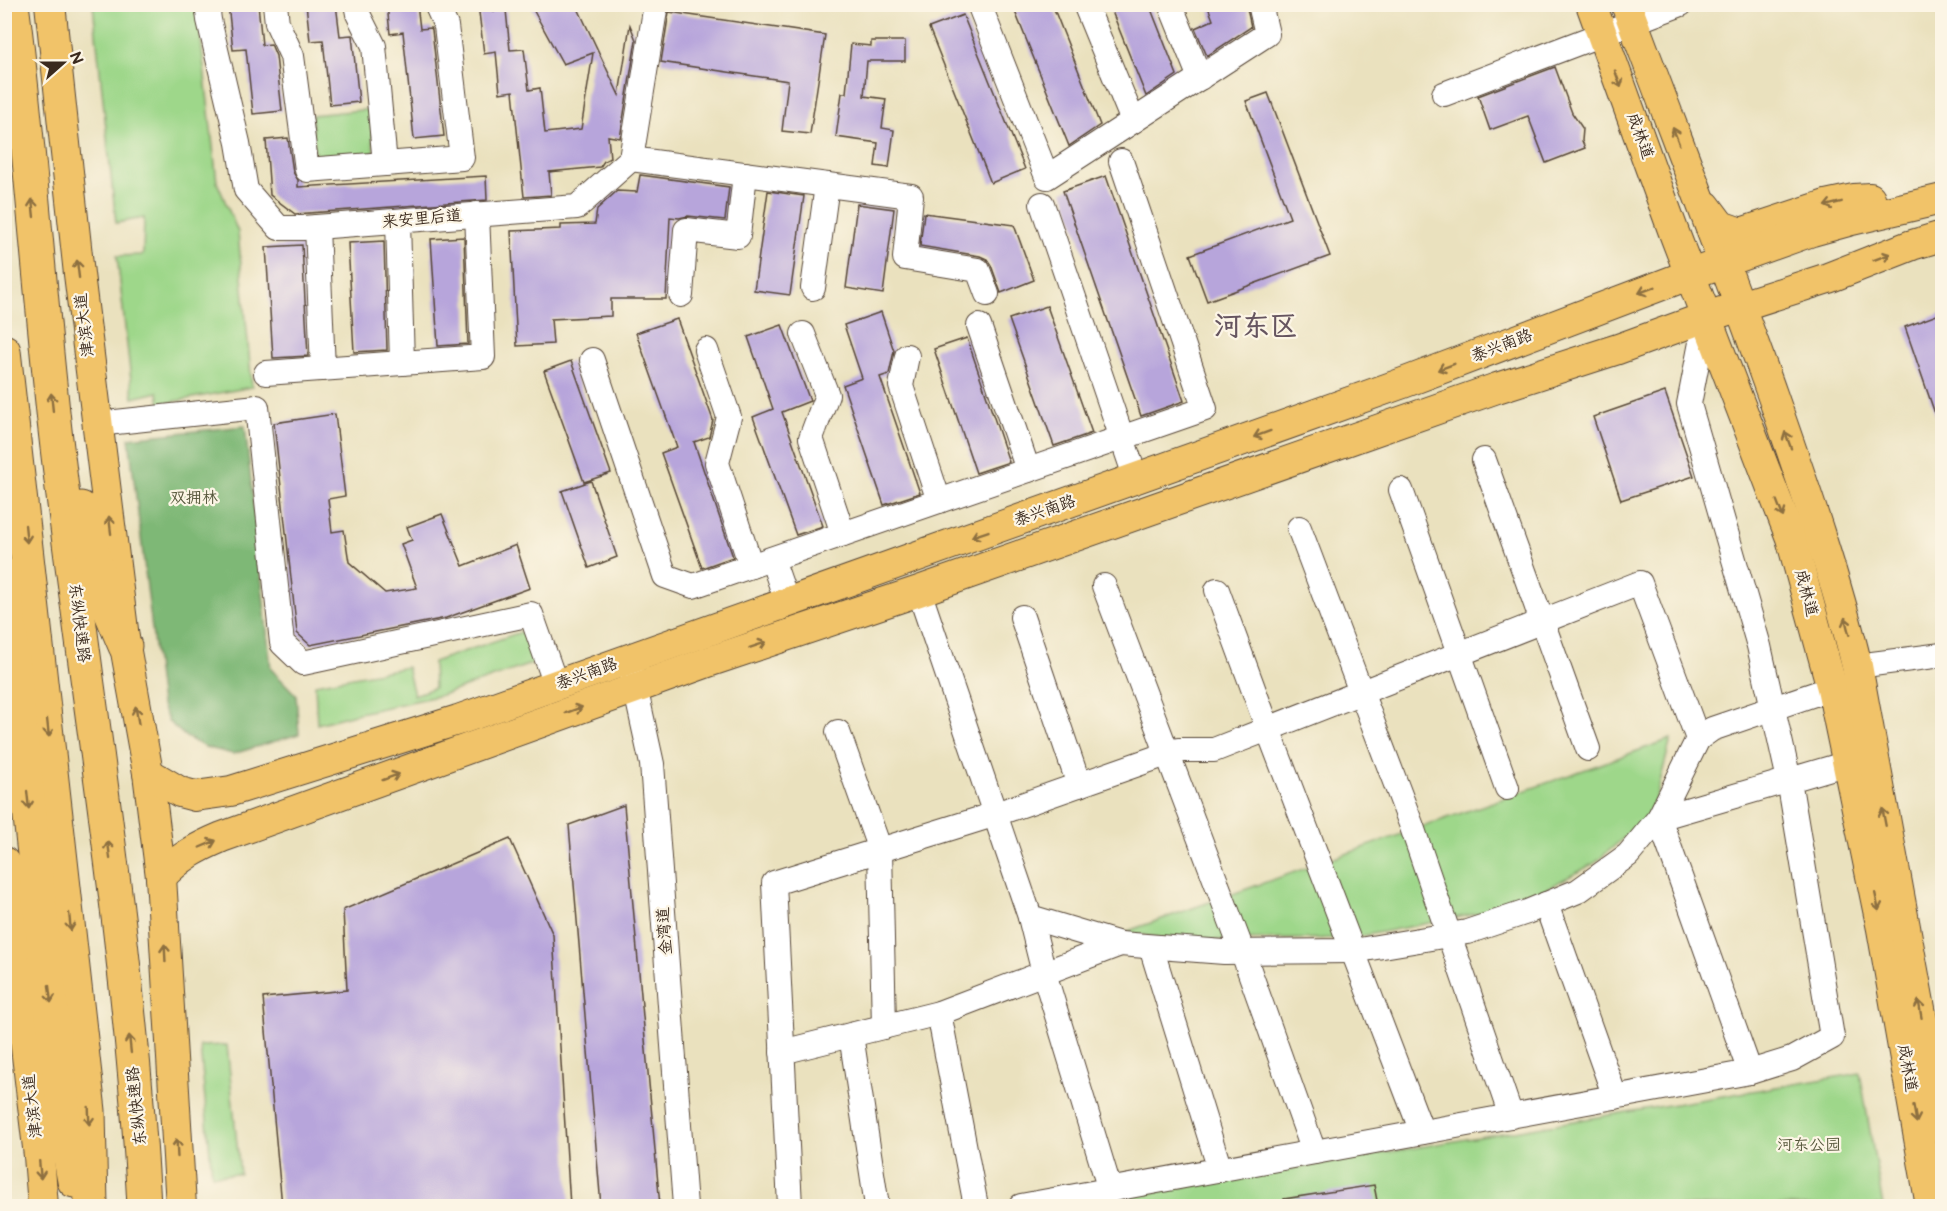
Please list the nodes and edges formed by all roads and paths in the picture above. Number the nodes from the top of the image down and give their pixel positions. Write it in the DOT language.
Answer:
graph roads {
  1 [pos="14,4"];
  2 [pos="50,4"];
  3 [pos="207,4"];
  4 [pos="275,4"];
  5 [pos="356,4"];
  6 [pos="436,4"];
  7 [pos="656,4"];
  8 [pos="979,4"];
  9 [pos="1085,4"];
  10 [pos="1170,4"];
  11 [pos="1260,4"];
  12 [pos="1591,4"];
  13 [pos="1681,4"];
  14 [pos="1630,14"];
  15 [pos="1602,36"];
  16 [pos="1200,78"];
  17 [pos="1444,94"];
  18 [pos="1133,121"];
  19 [pos="631,159"];
  20 [pos="1121,160"];
  21 [pos="385,164"];
  22 [pos="745,174"];
  23 [pos="827,185"];
  24 [pos="1696,191"];
  25 [pos="1942,199"];
  26 [pos="1042,204"];
  27 [pos="1911,206"];
  28 [pos="477,214"];
  29 [pos="398,221"];
  30 [pos="317,227"];
  31 [pos="1942,236"];
  32 [pos="813,288"];
  33 [pos="1718,289"];
  34 [pos="987,294"];
  35 [pos="681,295"];
  36 [pos="979,326"];
  37 [pos="802,334"];
  38 [pos="706,350"];
  39 [pos="4,351"];
  40 [pos="907,356"];
  41 [pos="592,360"];
  42 [pos="402,363"];
  43 [pos="323,369"];
  44 [pos="266,373"];
  45 [pos="97,424"];
  46 [pos="1121,438"];
  47 [pos="58,460"];
  48 [pos="1484,460"];
  49 [pos="1028,470"];
  50 [pos="1136,479"];
  51 [pos="1401,490"];
  52 [pos="939,501"];
  53 [pos="1299,528"];
  54 [pos="843,534"];
  55 [pos="761,563"];
  56 [pos="4,575"];
  57 [pos="1104,585"];
  58 [pos="1217,590"];
  59 [pos="919,591"];
  60 [pos="787,602"];
  61 [pos="1022,616"];
  62 [pos="1542,621"];
  63 [pos="124,646"];
  64 [pos="1459,654"];
  65 [pos="1942,655"];
  66 [pos="628,659"];
  67 [pos="1857,666"];
  68 [pos="556,686"];
  69 [pos="637,688"];
  70 [pos="1832,688"];
  71 [pos="1361,692"];
  72 [pos="1773,708"];
  73 [pos="1268,729"];
  74 [pos="838,732"];
  75 [pos="1698,739"];
  76 [pos="1588,749"];
  77 [pos="1167,754"];
  78 [pos="1848,763"];
  79 [pos="148,773"];
  80 [pos="1789,780"];
  81 [pos="1078,785"];
  82 [pos="1507,789"];
  83 [pos="996,814"];
  84 [pos="1659,818"];
  85 [pos="880,850"];
  86 [pos="4,862"];
  87 [pos="161,877"];
  88 [pos="1546,904"];
  89 [pos="1030,917"];
  90 [pos="1448,935"];
  91 [pos="1120,944"];
  92 [pos="1151,946"];
  93 [pos="9,951"];
  94 [pos="1353,951"];
  95 [pos="1243,953"];
  96 [pos="1044,973"];
  97 [pos="939,1013"];
  98 [pos="884,1027"];
  99 [pos="851,1035"];
  100 [pos="782,1052"];
  101 [pos="1750,1072"];
  102 [pos="1614,1097"];
  103 [pos="1511,1116"];
  104 [pos="1942,1128"];
  105 [pos="1422,1132"];
  106 [pos="1314,1152"];
  107 [pos="1220,1170"];
  108 [pos="1110,1190"];
  109 [pos="43,1206"];
  110 [pos="78,1206"];
  111 [pos="91,1206"];
  112 [pos="144,1206"];
  113 [pos="181,1206"];
  114 [pos="685,1206"];
  115 [pos="790,1206"];
  116 [pos="877,1206"];
  117 [pos="976,1206"];
  118 [pos="1021,1206"];
  119 [pos="1931,1206"];
  47 -- 1 [label="highway, 东纵快速路, one-way"];
  45 -- 2 [label="main road, 津滨大道, one-way"];
  3 -- 30 [label="street, 来安里后道"];
  4 -- 21 [label="street"];
  5 -- 21 [label="street"];
  6 -- 21 [label="street"];
  7 -- 19 [label="street"];
  8 -- 18 [label="street"];
  9 -- 18 [label="street"];
  10 -- 16 [label="street"];
  11 -- 16 [label="street"];
  12 -- 15 [label="main road, 成林道"];
  13 -- 14 [label="street"];
  14 -- 15 [label="street"];
  24 -- 14 [label="main road, 成林道, one-way"];
  15 -- 17 [label="street"];
  15 -- 33 [label="main road, 成林道, one-way"];
  16 -- 18 [label="street"];
  19 -- 22 [label="street"];
  19 -- 28 [label="street, 来安里后道"];
  20 -- 46 [label="street"];
  22 -- 23 [label="street"];
  22 -- 35 [label="street"];
  23 -- 32 [label="street"];
  23 -- 34 [label="street"];
  27 -- 24 [label="main road, one-way"];
  24 -- 33 [label="main road, 成林道"];
  25 -- 27 [label="main road"];
  26 -- 46 [label="street"];
  27 -- 33 [label="main road"];
  28 -- 29 [label="street, 来安里后道"];
  28 -- 42 [label="street"];
  29 -- 30 [label="street, 来安里后道"];
  29 -- 42 [label="street"];
  30 -- 43 [label="street"];
  33 -- 31 [label="main road, 泰兴南路, one-way"];
  33 -- 50 [label="main road, 泰兴南路, one-way"];
  33 -- 59 [label="main road, 泰兴南路"];
  67 -- 33 [label="main road, 成林道, one-way"];
  33 -- 70 [label="main road, 成林道, one-way"];
  33 -- 72 [label="street"];
  36 -- 49 [label="street"];
  37 -- 54 [label="street"];
  38 -- 55 [label="street"];
  39 -- 111 [label="highway, one-way"];
  40 -- 52 [label="street"];
  41 -- 55 [label="street"];
  42 -- 43 [label="street"];
  43 -- 44 [label="street"];
  63 -- 45 [label="main road, 津滨大道, one-way"];
  45 -- 68 [label="street"];
  46 -- 49 [label="street"];
  46 -- 50 [label="street"];
  47 -- 63 [label="highway"];
  112 -- 47 [label="highway, 东纵快速路, one-way"];
  48 -- 62 [label="street"];
  49 -- 52 [label="street"];
  50 -- 60 [label="main road, 泰兴南路, one-way"];
  51 -- 64 [label="street"];
  52 -- 54 [label="street"];
  53 -- 71 [label="street"];
  54 -- 55 [label="street"];
  55 -- 60 [label="street"];
  56 -- 110 [label="highway, one-way"];
  57 -- 77 [label="street"];
  58 -- 73 [label="street"];
  69 -- 59 [label="main road, 泰兴南路, one-way"];
  59 -- 83 [label="street"];
  60 -- 66 [label="main road, 泰兴南路"];
  61 -- 81 [label="street"];
  62 -- 64 [label="street"];
  62 -- 75 [label="street"];
  62 -- 76 [label="street"];
  79 -- 63 [label="main road, 津滨大道, one-way"];
  64 -- 71 [label="street"];
  64 -- 82 [label="street"];
  65 -- 67 [label="street"];
  66 -- 68 [label="main road, 泰兴南路"];
  66 -- 69 [label="street, 金湾道"];
  104 -- 67 [label="main road, 成林道, one-way"];
  68 -- 79 [label="main road, 泰兴南路"];
  87 -- 69 [label="main road, 泰兴南路, one-way"];
  69 -- 114 [label="street, 金湾道"];
  70 -- 72 [label="street"];
  70 -- 78 [label="main road, 成林道"];
  71 -- 73 [label="street"];
  71 -- 90 [label="street"];
  72 -- 75 [label="street"];
  72 -- 80 [label="street"];
  73 -- 77 [label="street"];
  73 -- 94 [label="street"];
  74 -- 85 [label="street"];
  75 -- 84 [label="street"];
  77 -- 81 [label="street"];
  77 -- 95 [label="street"];
  78 -- 80 [label="street"];
  78 -- 119 [label="main road, 成林道, one-way"];
  79 -- 87 [label="main road, 津滨大道"];
  80 -- 84 [label="street"];
  80 -- 101 [label="street"];
  81 -- 83 [label="street"];
  83 -- 85 [label="street"];
  83 -- 89 [label="street"];
  84 -- 88 [label="street"];
  84 -- 101 [label="street"];
  85 -- 98 [label="street"];
  85 -- 100 [label="street"];
  86 -- 93 [label="main road, 津滨大道"];
  113 -- 87 [label="main road, 津滨大道, one-way"];
  88 -- 90 [label="street"];
  88 -- 102 [label="street"];
  89 -- 91 [label="street"];
  89 -- 96 [label="street"];
  90 -- 94 [label="street"];
  90 -- 103 [label="street"];
  91 -- 92 [label="street"];
  91 -- 96 [label="street"];
  92 -- 95 [label="street"];
  92 -- 107 [label="street"];
  93 -- 109 [label="main road, 津滨大道, one-way"];
  94 -- 95 [label="street"];
  94 -- 105 [label="street"];
  95 -- 106 [label="street"];
  96 -- 97 [label="street"];
  96 -- 108 [label="street"];
  97 -- 98 [label="street"];
  97 -- 117 [label="street"];
  98 -- 99 [label="street"];
  99 -- 100 [label="street"];
  99 -- 116 [label="street"];
  100 -- 115 [label="street"];
  101 -- 102 [label="street"];
  102 -- 103 [label="street"];
  103 -- 105 [label="street"];
  105 -- 106 [label="street"];
  106 -- 107 [label="street"];
  107 -- 108 [label="street"];
  108 -- 118 [label="street"];
}
